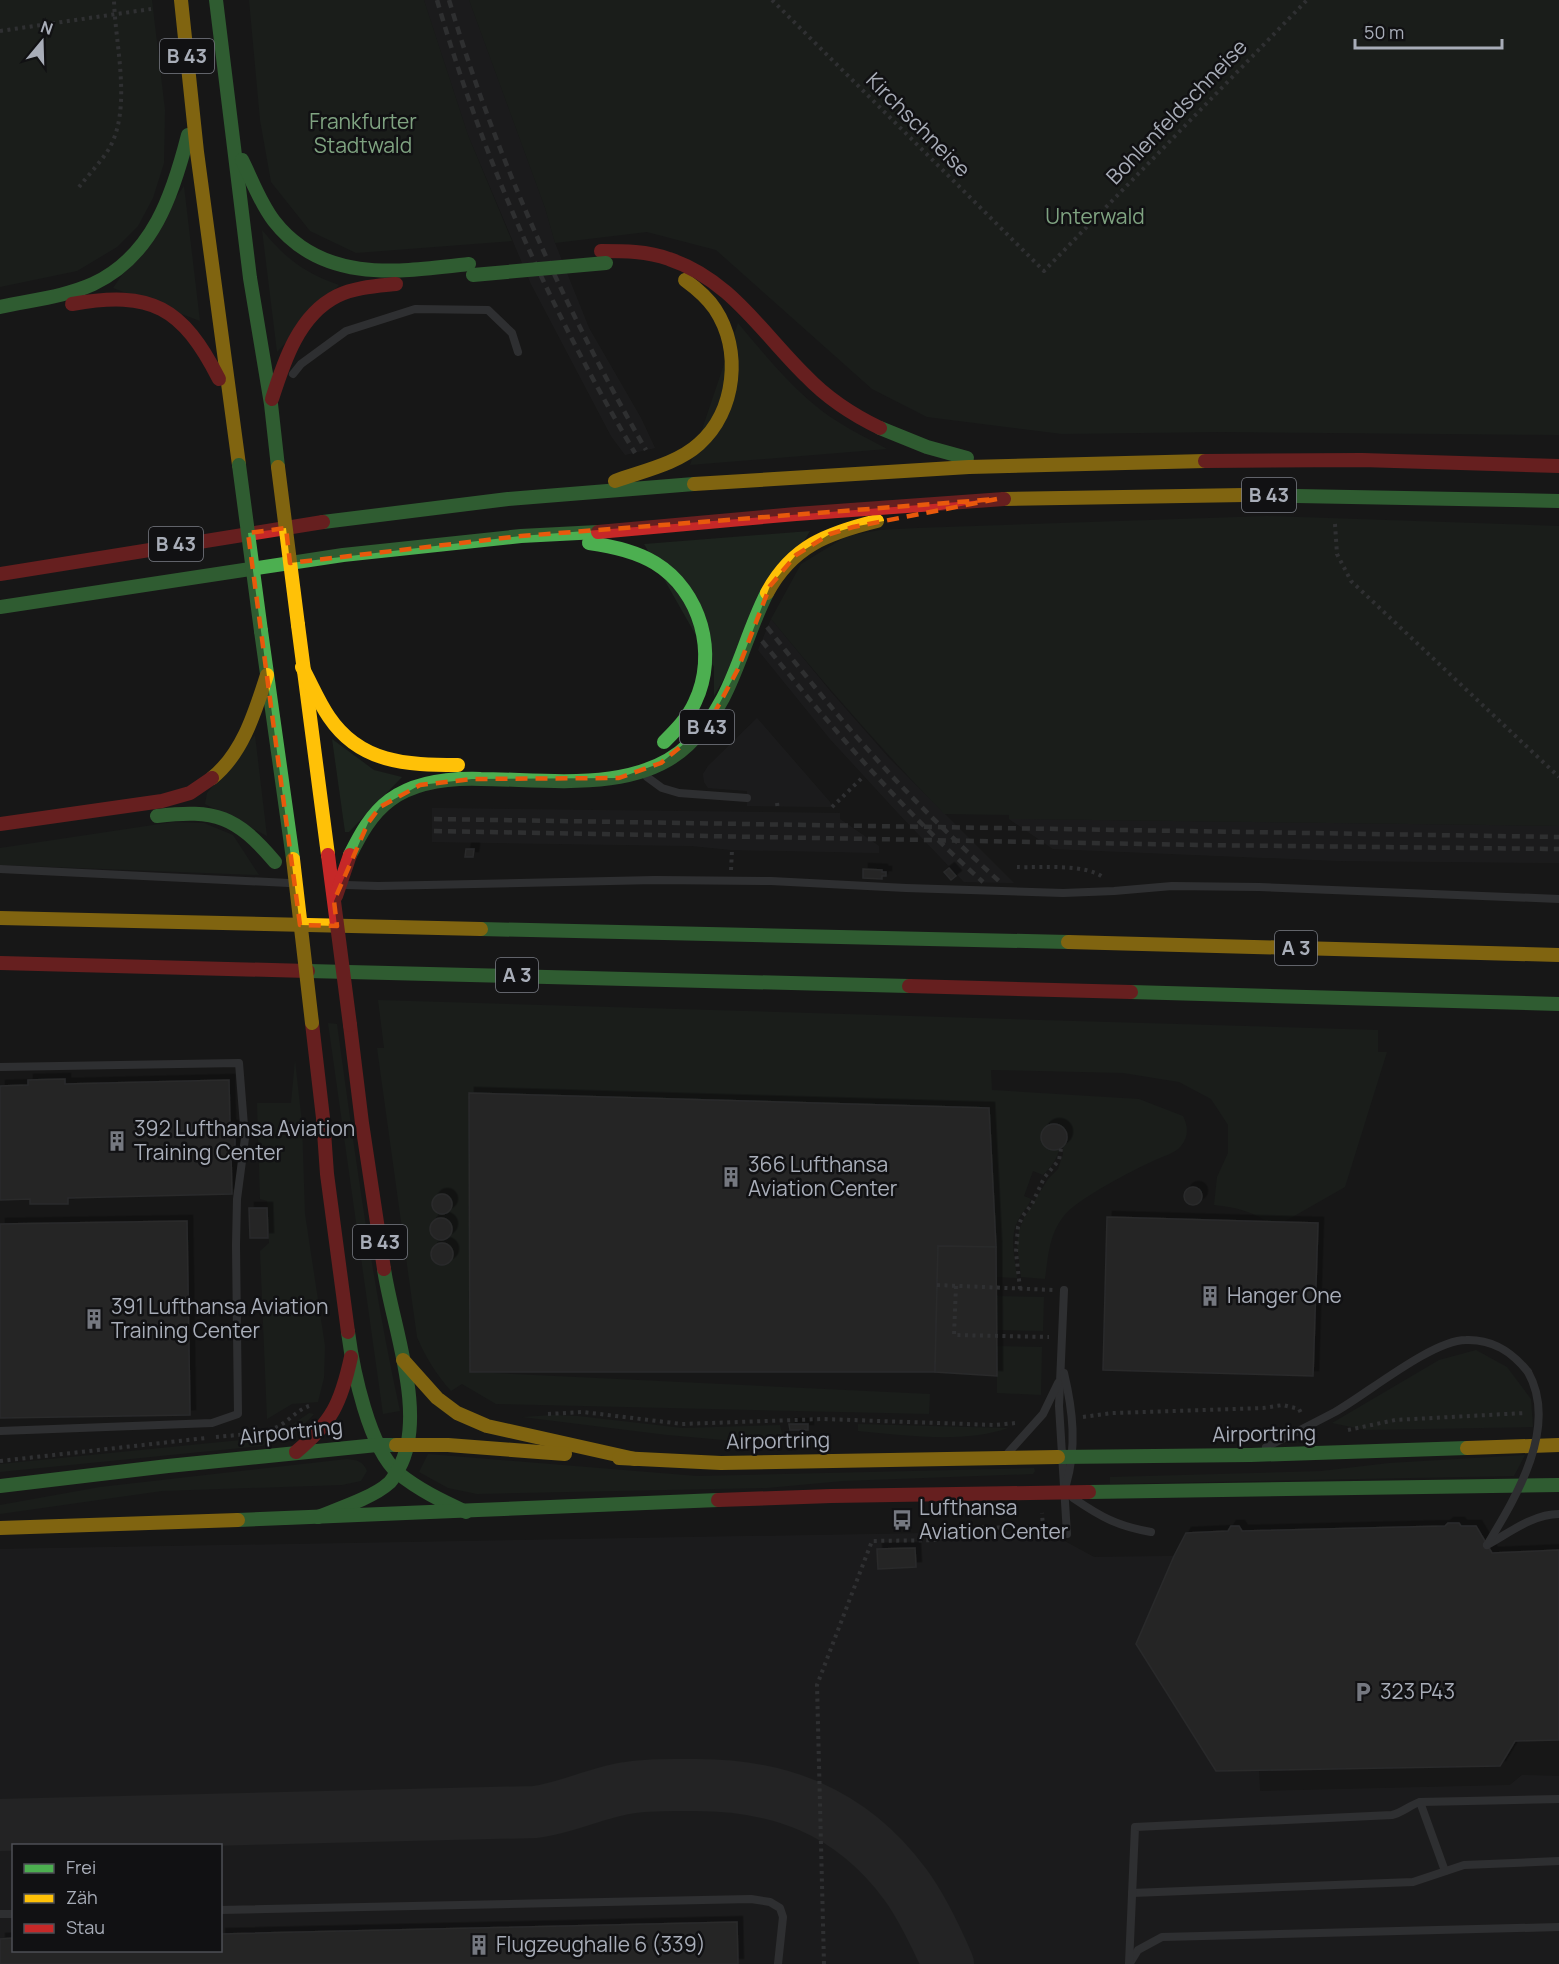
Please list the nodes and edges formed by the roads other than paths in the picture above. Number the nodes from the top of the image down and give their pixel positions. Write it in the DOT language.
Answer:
graph roads {
  1 [pos="182,0"];
  2 [pos="216,0"];
  3 [pos="193,113"];
  4 [pos="232,139"];
  5 [pos="603,257"];
  6 [pos="471,270"];
  7 [pos="0,307"];
  8 [pos="0,320"];
  9 [pos="518,352"];
  10 [pos="229,400"];
  11 [pos="271,404"];
  12 [pos="992,465"];
  13 [pos="1559,466"];
  14 [pos="586,492"];
  15 [pos="997,499"];
  16 [pos="1559,501"];
  17 [pos="520,536"];
  18 [pos="0,574"];
  19 [pos="0,607"];
  20 [pos="302,667"];
  21 [pos="267,675"];
  22 [pos="657,748"];
  23 [pos="638,758"];
  24 [pos="526,766"];
  25 [pos="574,767"];
  26 [pos="641,773"];
  27 [pos="747,798"];
  28 [pos="0,824"];
  29 [pos="0,837"];
  30 [pos="0,869"];
  31 [pos="308,883"];
  32 [pos="320,884"];
  33 [pos="296,892"];
  34 [pos="1559,899"];
  35 [pos="334,901"];
  36 [pos="0,918"];
  37 [pos="1559,955"];
  38 [pos="0,963"];
  39 [pos="1559,1004"];
  40 [pos="0,1067"];
  41 [pos="1064,1290"];
  42 [pos="351,1357"];
  43 [pos="403,1360"];
  44 [pos="1061,1362"];
  45 [pos="1061,1376"];
  46 [pos="0,1431"];
  47 [pos="1554,1441"];
  48 [pos="408,1444"];
  49 [pos="377,1445"];
  50 [pos="296,1452"];
  51 [pos="1251,1455"];
  52 [pos="1005,1457"];
  53 [pos="1068,1457"];
  54 [pos="635,1459"];
  55 [pos="397,1472"];
  56 [pos="1559,1485"];
  57 [pos="0,1486"];
  58 [pos="1064,1493"];
  59 [pos="466,1512"];
  60 [pos="1559,1514"];
  61 [pos="318,1517"];
  62 [pos="0,1528"];
  63 [pos="1150,1533"];
  64 [pos="1067,1534"];
  65 [pos="1559,1799"];
  66 [pos="1420,1802"];
  67 [pos="1559,1861"];
  68 [pos="1445,1871"];
  69 [pos="1132,1893"];
  70 [pos="222,1910"];
  71 [pos="1559,1927"];
  72 [pos="778,1964"];
  73 [pos="1129,1964"];
  1 -- 3 [label="main road, B 43"];
  2 -- 4 [label="main road, B 43"];
  3 -- 7 [label="main road, B 43"];
  3 -- 10 [label="main road, B 43"];
  4 -- 6 [label="main road"];
  4 -- 11 [label="main road, B 43"];
  5 -- 6 [label="main road, B 43, bridge"];
  5 -- 12 [label="main road"];
  5 -- 14 [label="main road, B 43"];
  6 -- 11 [label="main road"];
  8 -- 10 [label="main road, B 43"];
  9 -- 11 [label="lane"];
  10 -- 21 [label="main road, B 43, bridge"];
  11 -- 20 [label="main road, B 43, bridge"];
  12 -- 13 [label="main road, B 43"];
  12 -- 14 [label="main road, B 43"];
  14 -- 18 [label="main road, B 43"];
  15 -- 16 [label="main road, B 43"];
  15 -- 17 [label="main road, B 43"];
  15 -- 26 [label="main road, B 43"];
  17 -- 19 [label="main road, B 43"];
  17 -- 22 [label="main road, B 43"];
  20 -- 24 [label="main road, B 43"];
  20 -- 35 [label="main road, B 43, bridge"];
  21 -- 28 [label="main road, B 43"];
  21 -- 33 [label="main road, B 43, bridge"];
  23 -- 25 [label="main road"];
  26 -- 27 [label="lane"];
  26 -- 35 [label="main road, B 43, bridge"];
  29 -- 33 [label="main road, B 43"];
  30 -- 31 [label="lane"];
  32 -- 34 [label="lane"];
  33 -- 42 [label="main road, B 43, bridge"];
  35 -- 43 [label="main road, B 43, bridge"];
  36 -- 37 [label="main road, A 3"];
  38 -- 39 [label="main road, A 3"];
  40 -- 46 [label="lane"];
  41 -- 44 [label="lane"];
  42 -- 49 [label="main road, B 43"];
  42 -- 50 [label="main road"];
  43 -- 48 [label="main road, B 43"];
  43 -- 54 [label="main road"];
  44 -- 45 [label="lane"];
  44 -- 53 [label="lane"];
  45 -- 52 [label="lane"];
  45 -- 53 [label="lane"];
  47 -- 51 [label="main road, Airportring"];
  48 -- 49 [label="main road, Airportring"];
  48 -- 54 [label="main road, Airportring"];
  48 -- 55 [label="main road"];
  49 -- 50 [label="main road, Airportring"];
  49 -- 55 [label="main road, B 43"];
  50 -- 57 [label="main road, Airportring"];
  51 -- 53 [label="main road, Airportring"];
  51 -- 60 [label="lane, bridge"];
  52 -- 53 [label="main road, Airportring"];
  52 -- 54 [label="main road, Airportring"];
  53 -- 58 [label="lane"];
  55 -- 59 [label="main road, B 43"];
  55 -- 61 [label="main road"];
  56 -- 58 [label="main road"];
  58 -- 59 [label="main road"];
  58 -- 63 [label="lane"];
  58 -- 64 [label="lane"];
  59 -- 61 [label="main road"];
  61 -- 62 [label="main road"];
  65 -- 66 [label="lane"];
  66 -- 68 [label="lane"];
  66 -- 69 [label="lane"];
  67 -- 68 [label="lane"];
  68 -- 69 [label="lane"];
  69 -- 73 [label="lane"];
  70 -- 72 [label="lane"];
  71 -- 73 [label="lane"];
}
